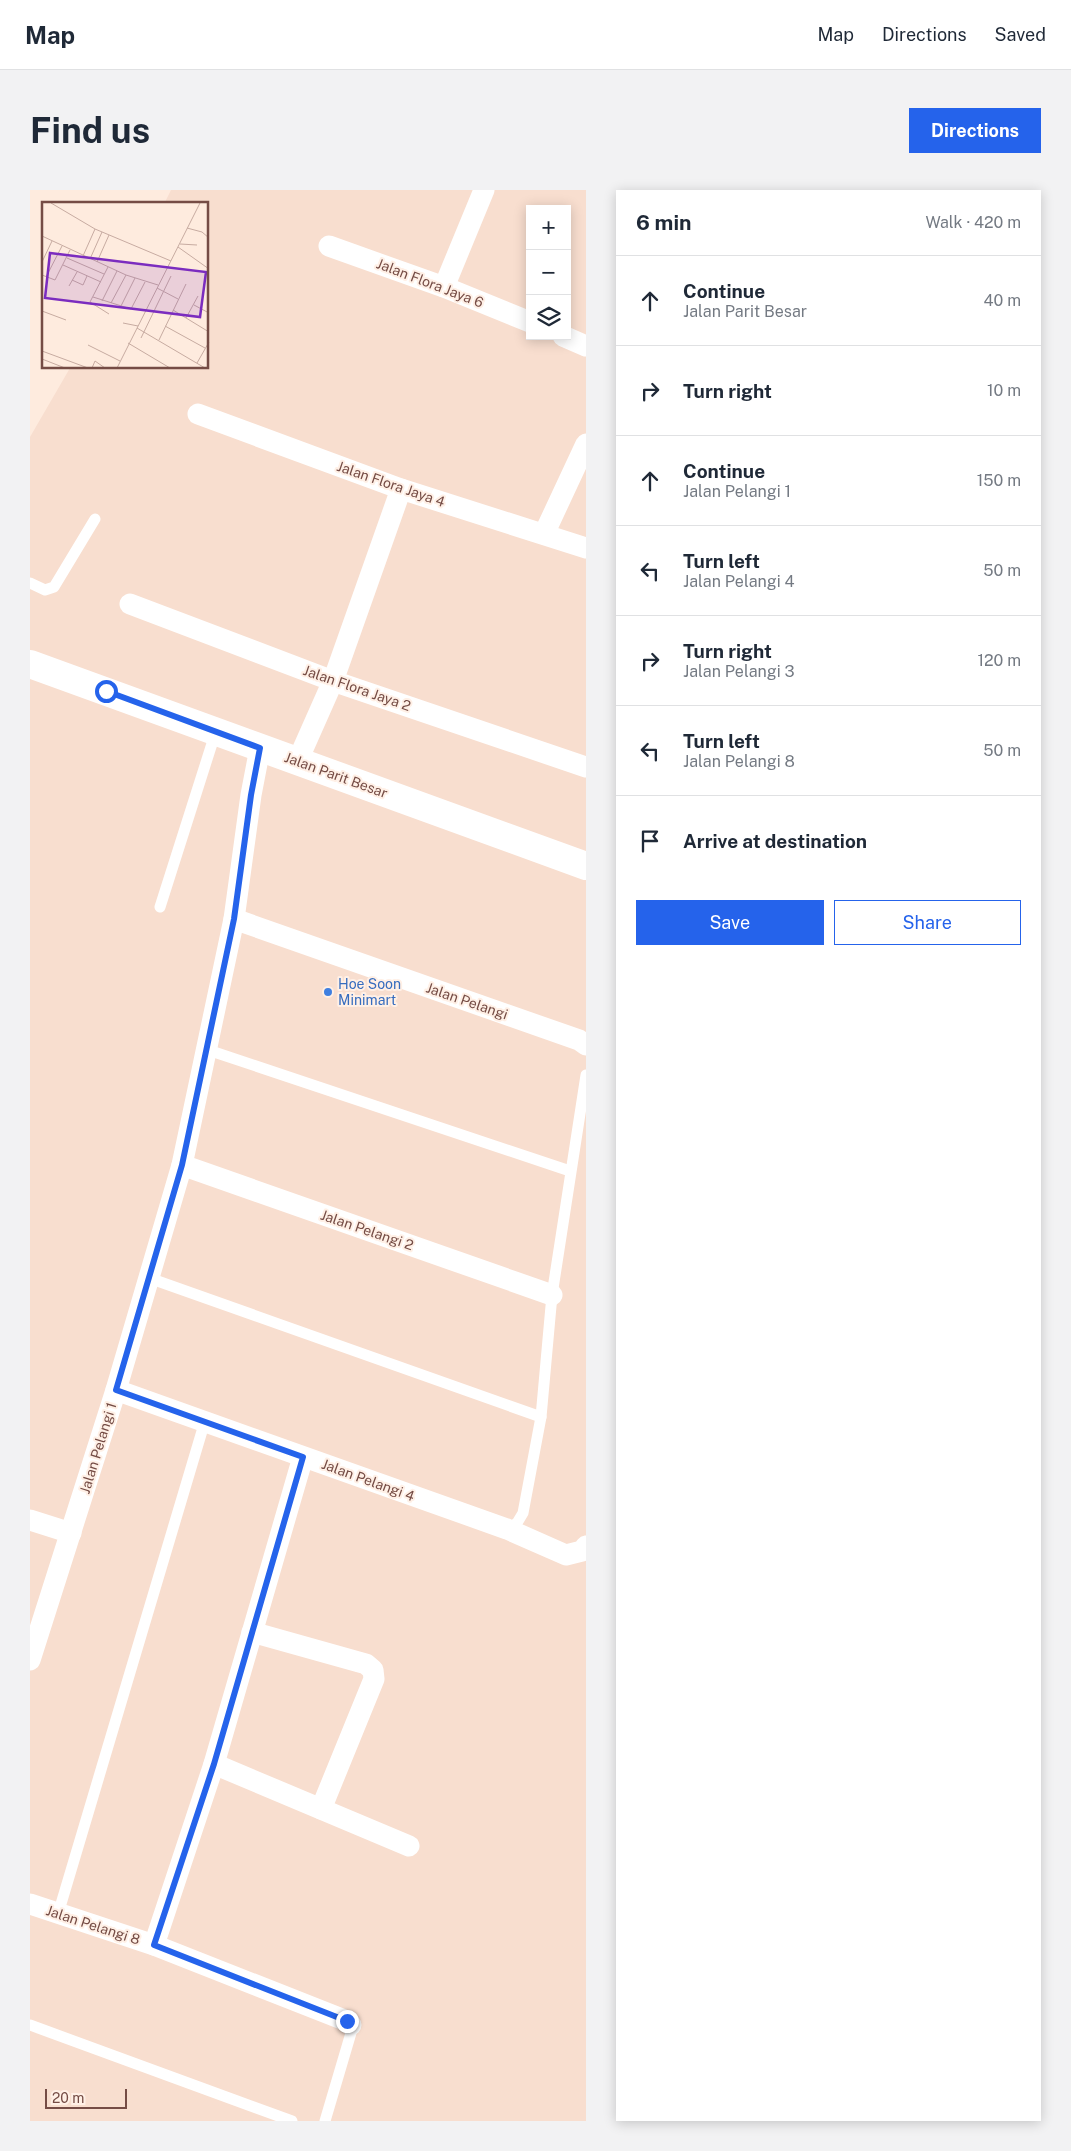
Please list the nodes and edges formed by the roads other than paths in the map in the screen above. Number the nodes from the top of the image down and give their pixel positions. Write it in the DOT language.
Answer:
graph roads {
  1 [pos="484,190"];
  2 [pos="329,246"];
  3 [pos="444,287"];
  4 [pos="526,320"];
  5 [pos="571,339"];
  6 [pos="586,346"];
  7 [pos="198,414"];
  8 [pos="586,444"];
  9 [pos="401,489"];
  10 [pos="95,519"];
  11 [pos="544,534"];
  12 [pos="586,548"];
  13 [pos="30,583"];
  14 [pos="130,604"];
  15 [pos="30,664"];
  16 [pos="333,681"];
  17 [pos="216,731"];
  18 [pos="259,754"];
  19 [pos="298,760"];
  20 [pos="586,767"];
  21 [pos="586,866"];
  22 [pos="160,907"];
  23 [pos="234,919"];
  24 [pos="586,1045"];
  25 [pos="208,1050"];
  26 [pos="586,1075"];
  27 [pos="182,1165"];
  28 [pos="570,1171"];
  29 [pos="149,1278"];
  30 [pos="552,1296"];
  31 [pos="116,1390"];
  32 [pos="541,1417"];
  33 [pos="205,1421"];
  34 [pos="303,1457"];
  35 [pos="30,1520"];
  36 [pos="507,1530"];
  37 [pos="72,1533"];
  38 [pos="586,1546"];
  39 [pos="35,1624"];
  40 [pos="252,1632"];
  41 [pos="30,1660"];
  42 [pos="214,1764"];
  43 [pos="321,1809"];
  44 [pos="409,1846"];
  45 [pos="30,1904"];
  46 [pos="58,1914"];
  47 [pos="154,1945"];
  48 [pos="30,2025"];
  49 [pos="351,2025"];
  50 [pos="292,2121"];
  51 [pos="325,2121"];
  1 -- 3 [label="street"];
  2 -- 3 [label="street, Jalan Flora Jaya 6"];
  3 -- 4 [label="street, Jalan Flora Jaya 6"];
  5 -- 6 [label="street"];
  7 -- 9 [label="street, Jalan Flora Jaya 4"];
  8 -- 11 [label="street"];
  9 -- 11 [label="street, Jalan Flora Jaya 4"];
  9 -- 16 [label="street"];
  10 -- 13 [label="lane"];
  11 -- 12 [label="street, Jalan Flora Jaya 4"];
  14 -- 16 [label="street, Jalan Flora Jaya 2"];
  15 -- 17 [label="street, Jalan Parit Besar"];
  16 -- 19 [label="street"];
  16 -- 20 [label="street, Jalan Flora Jaya 2"];
  17 -- 18 [label="street, Jalan Parit Besar"];
  17 -- 22 [label="lane"];
  18 -- 19 [label="street, Jalan Parit Besar"];
  18 -- 23 [label="street, Jalan Pelangi 1"];
  19 -- 21 [label="street, Jalan Parit Besar"];
  23 -- 24 [label="street, Jalan Pelangi"];
  23 -- 25 [label="street, Jalan Pelangi 1"];
  25 -- 27 [label="street, Jalan Pelangi 1"];
  25 -- 28 [label="lane"];
  26 -- 28 [label="lane"];
  27 -- 29 [label="street, Jalan Pelangi 1"];
  27 -- 30 [label="street, Jalan Pelangi 2"];
  28 -- 30 [label="lane"];
  29 -- 31 [label="street, Jalan Pelangi 1"];
  29 -- 32 [label="lane"];
  30 -- 32 [label="lane"];
  31 -- 33 [label="street, Jalan Pelangi 4"];
  31 -- 37 [label="street, Jalan Pelangi 1"];
  32 -- 36 [label="lane"];
  33 -- 34 [label="street, Jalan Pelangi 4"];
  33 -- 46 [label="lane"];
  34 -- 36 [label="street, Jalan Pelangi 4"];
  34 -- 40 [label="street"];
  35 -- 37 [label="street"];
  36 -- 38 [label="street, Jalan Pelangi 4"];
  37 -- 39 [label="street, Jalan Pelangi 1"];
  39 -- 41 [label="street, Jalan Pelangi 1"];
  40 -- 42 [label="street"];
  40 -- 43 [label="street"];
  42 -- 43 [label="street"];
  42 -- 47 [label="street"];
  43 -- 44 [label="street"];
  45 -- 46 [label="street, Jalan Pelangi 8"];
  46 -- 47 [label="street, Jalan Pelangi 8"];
  47 -- 49 [label="street, Jalan Pelangi 8"];
  48 -- 50 [label="lane"];
  49 -- 51 [label="lane"];
}
